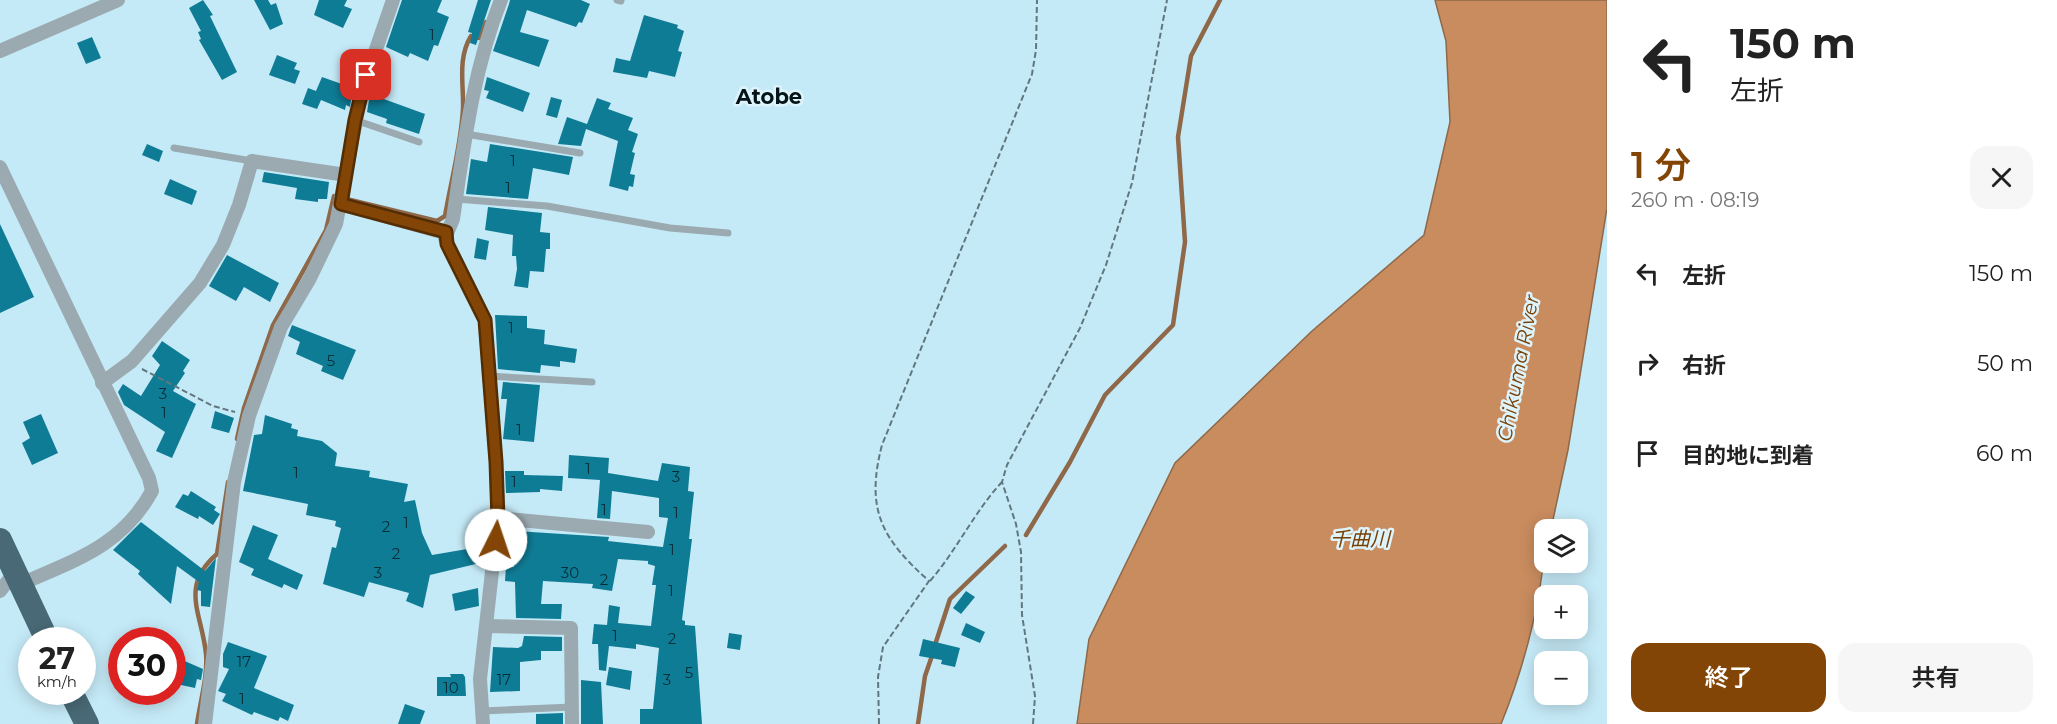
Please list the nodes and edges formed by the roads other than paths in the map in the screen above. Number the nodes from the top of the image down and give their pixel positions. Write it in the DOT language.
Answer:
graph roads {
  1 [pos="118,0"];
  2 [pos="393,0"];
  3 [pos="501,0"];
  4 [pos="0,51"];
  5 [pos="355,120"];
  6 [pos="466,134"];
  7 [pos="419,142"];
  8 [pos="174,148"];
  9 [pos="580,153"];
  10 [pos="252,161"];
  11 [pos="0,167"];
  12 [pos="346,175"];
  13 [pos="342,198"];
  14 [pos="456,199"];
  15 [pos="446,232"];
  16 [pos="728,233"];
  17 [pos="488,376"];
  18 [pos="592,381"];
  19 [pos="102,383"];
  20 [pos="498,519"];
  21 [pos="648,532"];
  22 [pos="0,540"];
  23 [pos="12,583"];
  24 [pos="487,626"];
  25 [pos="39,627"];
  26 [pos="78,705"];
  27 [pos="572,707"];
  28 [pos="483,718"];
  29 [pos="87,724"];
  30 [pos="205,724"];
  31 [pos="572,724"];
  1 -- 4 [label="street"];
  2 -- 5 [label="street"];
  3 -- 6 [label="street"];
  5 -- 7 [label="lane"];
  5 -- 12 [label="street"];
  6 -- 9 [label="lane"];
  6 -- 14 [label="street"];
  8 -- 10 [label="lane"];
  10 -- 12 [label="street"];
  10 -- 19 [label="street"];
  11 -- 19 [label="street"];
  12 -- 13 [label="street"];
  13 -- 15 [label="street"];
  13 -- 30 [label="street"];
  14 -- 15 [label="street"];
  14 -- 16 [label="lane"];
  15 -- 17 [label="street"];
  17 -- 18 [label="lane"];
  17 -- 20 [label="street"];
  19 -- 23 [label="street"];
  20 -- 21 [label="street"];
  20 -- 24 [label="street"];
  22 -- 23 [label="highway"];
  23 -- 25 [label="highway"];
  24 -- 27 [label="street"];
  24 -- 28 [label="street"];
  26 -- 29 [label="highway"];
  27 -- 28 [label="lane"];
  27 -- 31 [label="street"];
}
